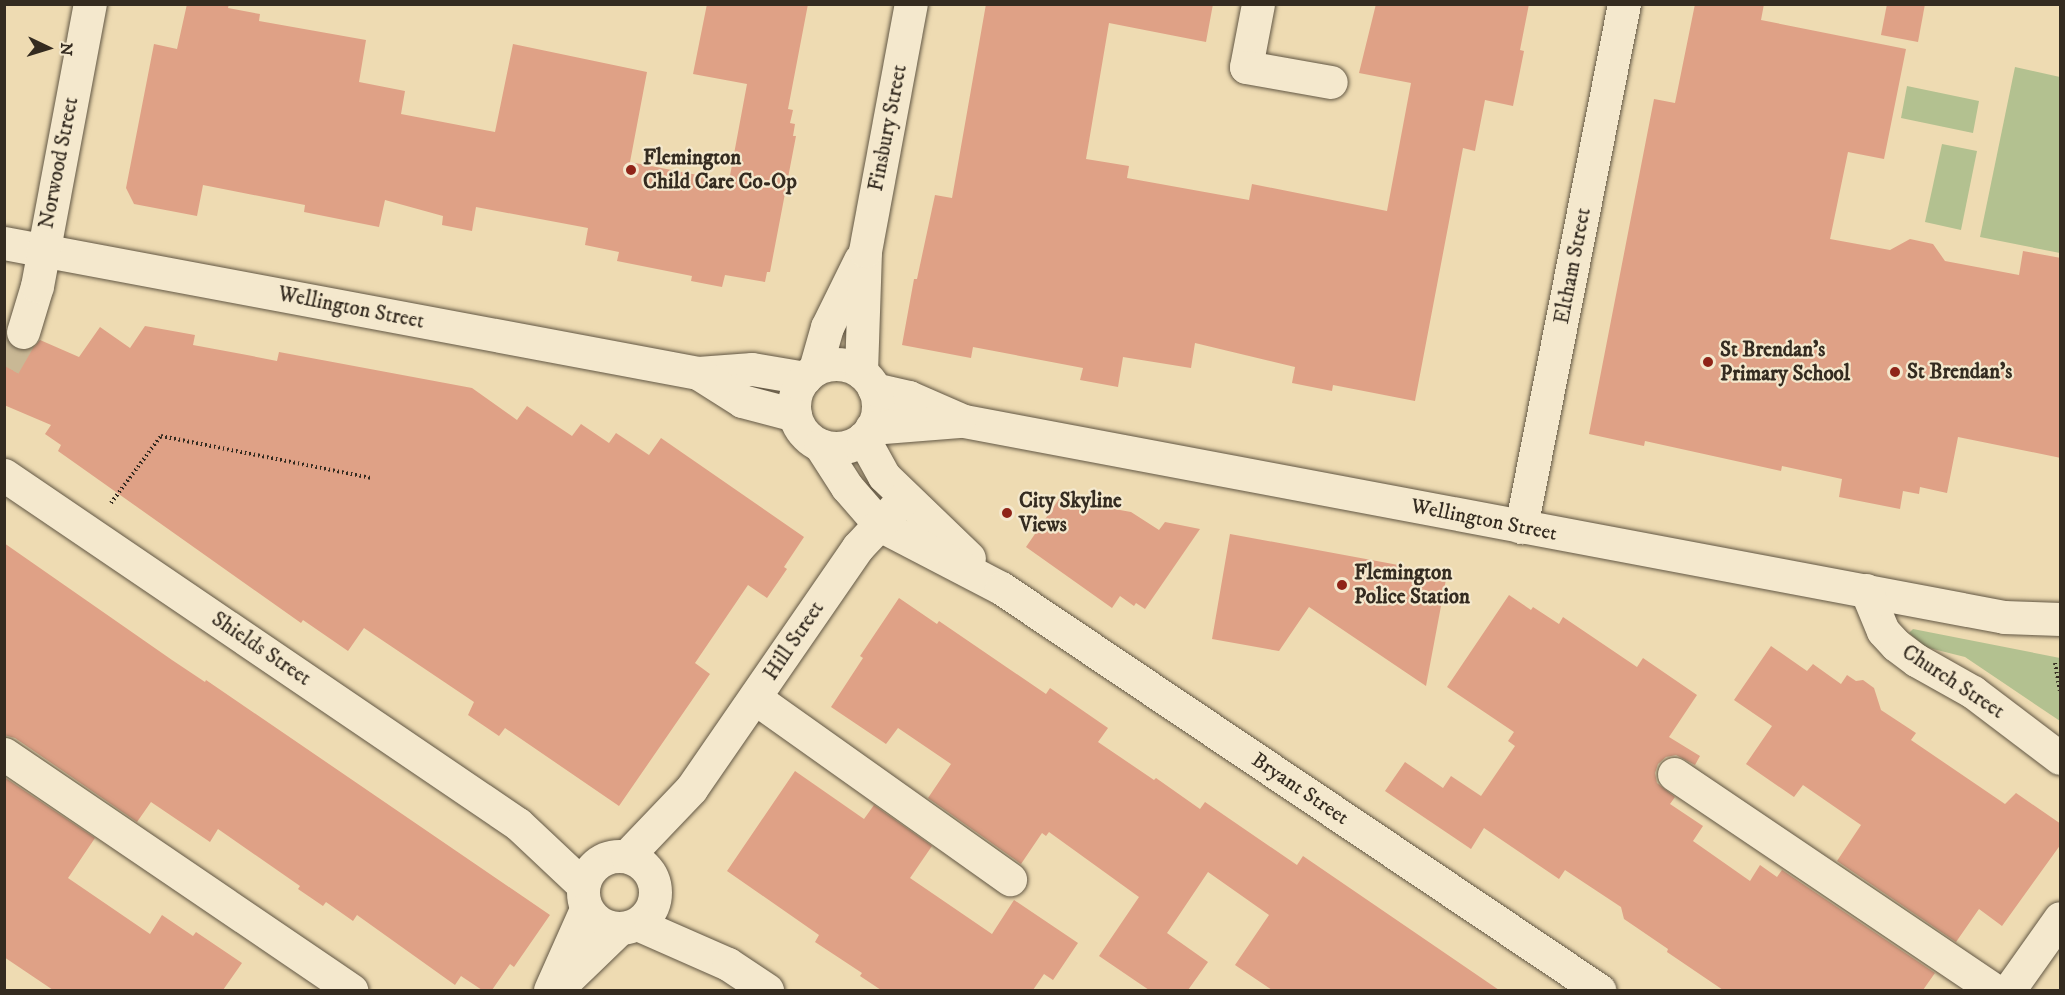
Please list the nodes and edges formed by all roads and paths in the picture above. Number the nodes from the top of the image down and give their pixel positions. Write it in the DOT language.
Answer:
graph roads {
  1 [pos="90,4"];
  2 [pos="911,4"];
  3 [pos="1258,4"];
  4 [pos="1624,4"];
  5 [pos="1331,81"];
  6 [pos="4,243"];
  7 [pos="42,250"];
  8 [pos="865,251"];
  9 [pos="22,332"];
  10 [pos="698,373"];
  11 [pos="810,374"];
  12 [pos="868,380"];
  13 [pos="795,415"];
  14 [pos="964,421"];
  15 [pos="867,433"];
  16 [pos="820,445"];
  17 [pos="4,475"];
  18 [pos="372,478"];
  19 [pos="904,498"];
  20 [pos="880,525"];
  21 [pos="1521,527"];
  22 [pos="90,534"];
  23 [pos="1001,588"];
  24 [pos="1866,590"];
  25 [pos="2004,617"];
  26 [pos="2061,619"];
  27 [pos="2058,648"];
  28 [pos="2061,691"];
  29 [pos="755,698"];
  30 [pos="4,754"];
  31 [pos="2061,758"];
  32 [pos="1674,774"];
  33 [pos="691,789"];
  34 [pos="518,824"];
  35 [pos="616,857"];
  36 [pos="1010,879"];
  37 [pos="654,887"];
  38 [pos="584,897"];
  39 [pos="2061,918"];
  40 [pos="628,926"];
  41 [pos="728,964"];
  42 [pos="351,990"];
  43 [pos="550,990"];
  44 [pos="556,990"];
  45 [pos="767,990"];
  46 [pos="1599,990"];
  47 [pos="1994,990"];
  48 [pos="2009,990"];
  1 -- 7 [label="street, Norwood Street"];
  2 -- 8 [label="street, Finsbury Street"];
  3 -- 5 [label="street"];
  4 -- 21 [label="street, Eltham Street"];
  6 -- 7 [label="street, Wellington Street"];
  7 -- 9 [label="street, Norwood Street"];
  7 -- 10 [label="street, Wellington Street"];
  8 -- 11 [label="street, Finsbury Street"];
  8 -- 12 [label="street, Finsbury Street"];
  10 -- 11 [label="street, Wellington Street"];
  10 -- 13 [label="street, Wellington Street"];
  11 -- 12 [label="street"];
  11 -- 13 [label="street"];
  12 -- 14 [label="street, Wellington Street"];
  12 -- 15 [label="street"];
  13 -- 16 [label="street"];
  14 -- 15 [label="street, Wellington Street"];
  14 -- 21 [label="street, Wellington Street"];
  15 -- 16 [label="street"];
  15 -- 19 [label="street, Bryant Street"];
  16 -- 20 [label="street, Bryant Street"];
  17 -- 22 [label="street, Shields Street"];
  18 -- 22 [label="path"];
  19 -- 20 [label="street, Hill Street"];
  19 -- 23 [label="street, Bryant Street"];
  20 -- 23 [label="street, Bryant Street"];
  20 -- 29 [label="street, Hill Street"];
  21 -- 24 [label="street, Wellington Street"];
  22 -- 34 [label="street, Shields Street"];
  23 -- 46 [label="street, Bryant Street"];
  24 -- 25 [label="street, Wellington Street"];
  24 -- 31 [label="street, Church Street"];
  25 -- 26 [label="street, Wellington Street"];
  25 -- 27 [label="street, Wellington Street"];
  27 -- 28 [label="path"];
  29 -- 33 [label="street, Hill Street"];
  29 -- 36 [label="street"];
  30 -- 42 [label="street"];
  32 -- 47 [label="street"];
  33 -- 35 [label="street, Hill Street"];
  33 -- 37 [label="street, Hill Street"];
  34 -- 35 [label="street, Shields Street"];
  34 -- 38 [label="street, Shields Street"];
  35 -- 37 [label="street"];
  35 -- 38 [label="street"];
  37 -- 40 [label="street"];
  37 -- 41 [label="street"];
  38 -- 40 [label="street"];
  38 -- 43 [label="street"];
  39 -- 48 [label="street"];
  40 -- 41 [label="street"];
  40 -- 44 [label="street"];
  41 -- 45 [label="street"];
}
